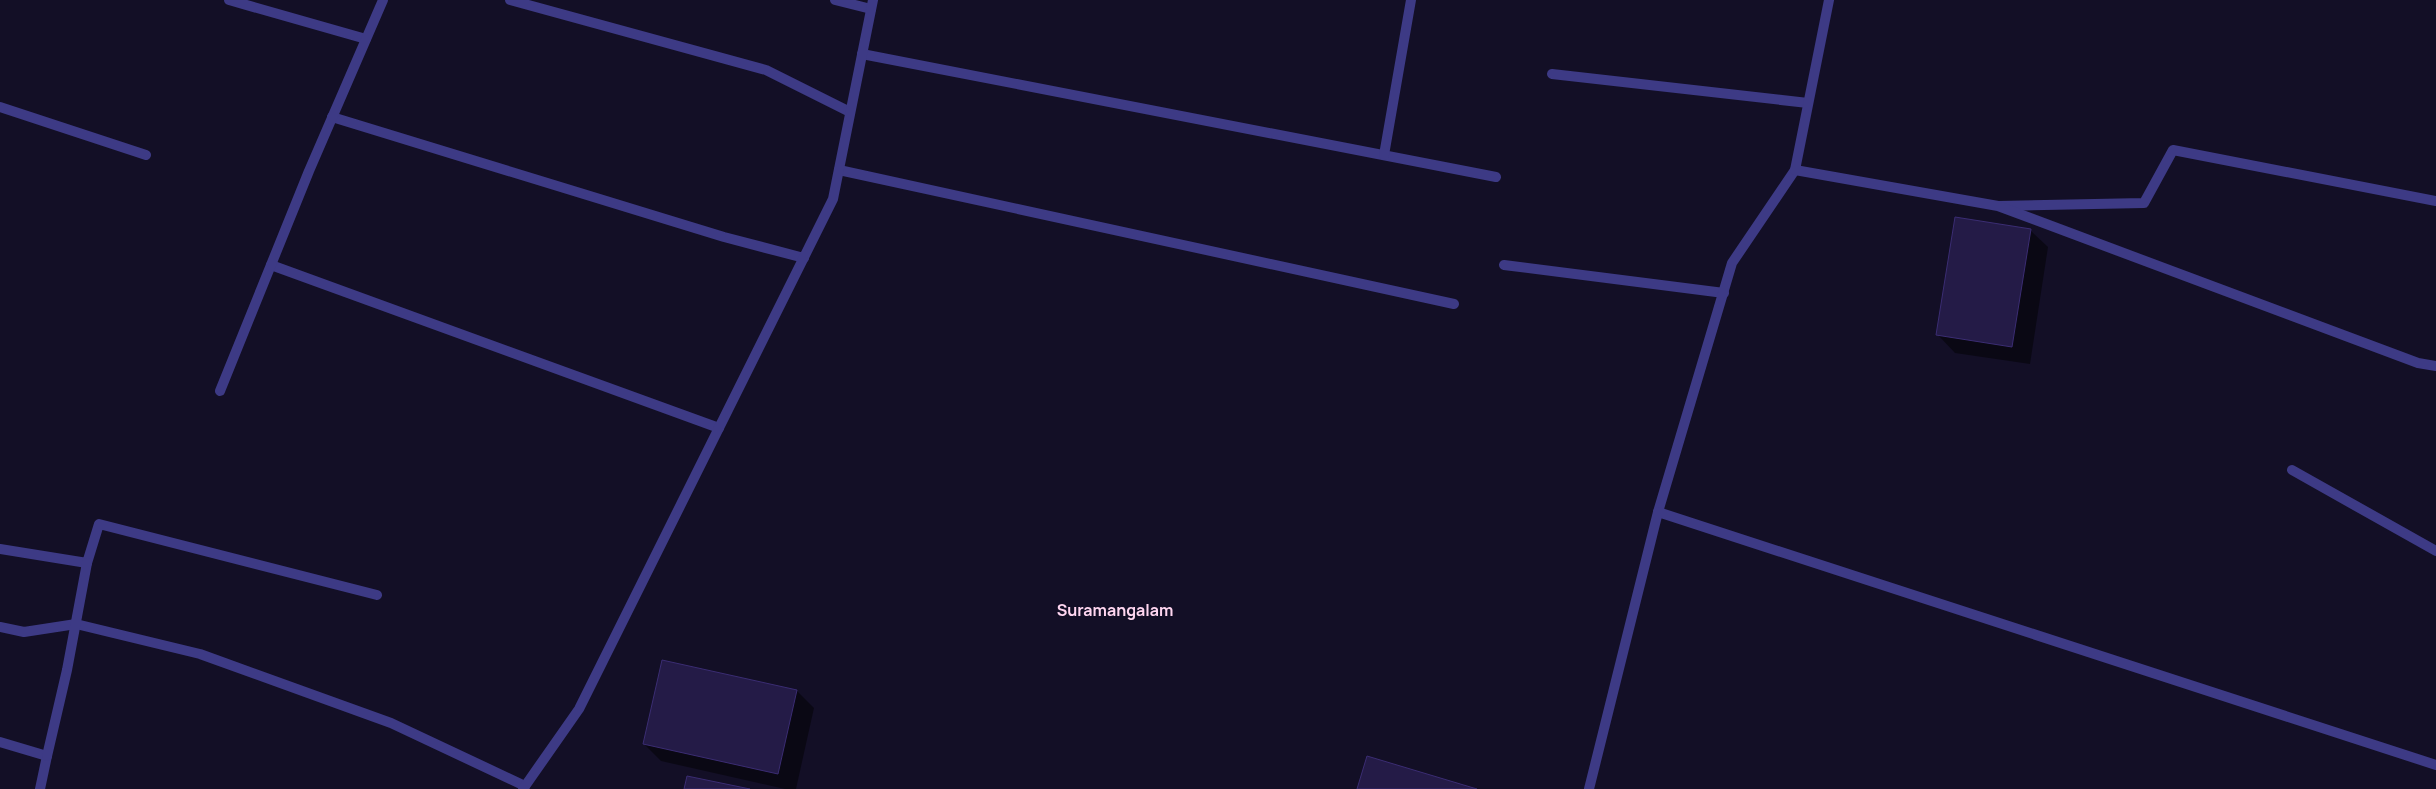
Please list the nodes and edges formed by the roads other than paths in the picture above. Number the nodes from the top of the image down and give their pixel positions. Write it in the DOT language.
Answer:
graph roads {
  1 [pos="229,0"];
  2 [pos="382,0"];
  3 [pos="510,0"];
  4 [pos="835,0"];
  5 [pos="1411,0"];
  6 [pos="1829,0"];
  7 [pos="872,4"];
  8 [pos="366,39"];
  9 [pos="862,54"];
  10 [pos="1552,74"];
  11 [pos="1808,103"];
  12 [pos="0,106"];
  13 [pos="850,112"];
  14 [pos="332,117"];
  15 [pos="146,155"];
  16 [pos="1384,155"];
  17 [pos="839,170"];
  18 [pos="1795,170"];
  19 [pos="1496,177"];
  20 [pos="2436,201"];
  21 [pos="1998,206"];
  22 [pos="804,258"];
  23 [pos="271,265"];
  24 [pos="1504,265"];
  25 [pos="1724,293"];
  26 [pos="1454,304"];
  27 [pos="2436,366"];
  28 [pos="220,391"];
  29 [pos="719,428"];
  30 [pos="2292,470"];
  31 [pos="1658,512"];
  32 [pos="0,548"];
  33 [pos="2436,551"];
  34 [pos="87,563"];
  35 [pos="377,595"];
  36 [pos="76,624"];
  37 [pos="0,627"];
  38 [pos="0,742"];
  39 [pos="47,756"];
  40 [pos="2436,765"];
  41 [pos="524,787"];
  42 [pos="40,789"];
  43 [pos="1589,789"];
  1 -- 8 [label="street"];
  2 -- 8 [label="street"];
  3 -- 13 [label="street"];
  4 -- 7 [label="street"];
  5 -- 16 [label="street"];
  6 -- 11 [label="street"];
  7 -- 9 [label="street"];
  8 -- 14 [label="street"];
  9 -- 13 [label="street"];
  9 -- 16 [label="street"];
  10 -- 11 [label="street"];
  11 -- 18 [label="street"];
  12 -- 15 [label="street"];
  13 -- 17 [label="street"];
  14 -- 22 [label="street"];
  14 -- 23 [label="street"];
  16 -- 19 [label="street"];
  17 -- 22 [label="street"];
  17 -- 26 [label="street"];
  18 -- 21 [label="street"];
  18 -- 25 [label="street"];
  20 -- 21 [label="street"];
  21 -- 27 [label="street"];
  22 -- 29 [label="street"];
  23 -- 28 [label="street"];
  23 -- 29 [label="street"];
  24 -- 25 [label="street"];
  25 -- 31 [label="street"];
  29 -- 41 [label="street"];
  30 -- 33 [label="street"];
  31 -- 40 [label="street"];
  31 -- 43 [label="street"];
  32 -- 34 [label="street"];
  34 -- 35 [label="street"];
  34 -- 36 [label="street"];
  36 -- 37 [label="street"];
  36 -- 39 [label="street"];
  36 -- 41 [label="street"];
  38 -- 39 [label="street"];
  39 -- 42 [label="street"];
}
